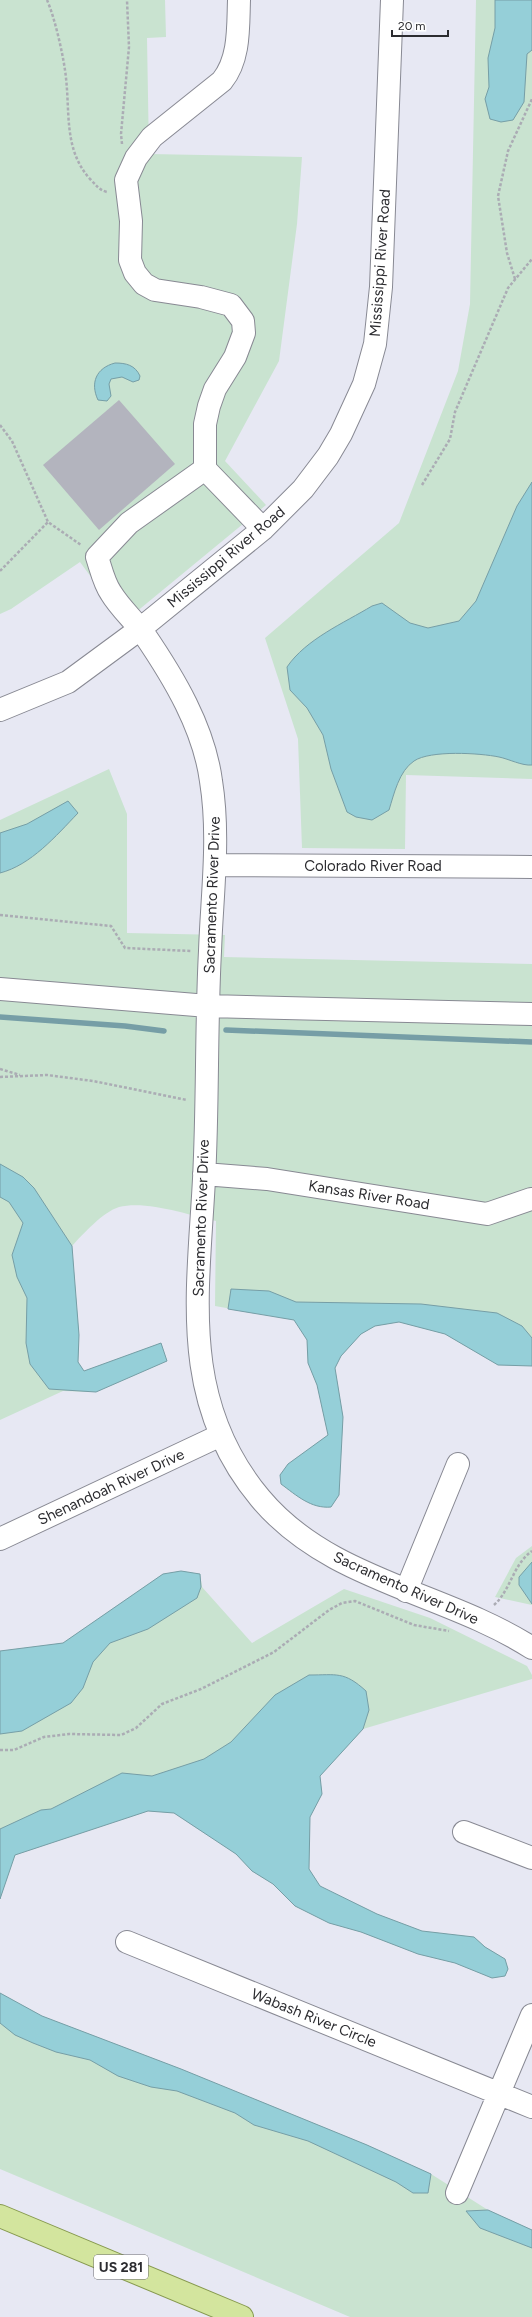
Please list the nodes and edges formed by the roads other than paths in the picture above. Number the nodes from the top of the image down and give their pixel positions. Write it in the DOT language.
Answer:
graph roads {
  1 [pos="239,0"];
  2 [pos="392,0"];
  3 [pos="205,469"];
  4 [pos="263,529"];
  5 [pos="140,629"];
  6 [pos="0,710"];
  7 [pos="215,865"];
  8 [pos="532,867"];
  9 [pos="0,989"];
  10 [pos="208,1006"];
  11 [pos="532,1014"];
  12 [pos="204,1174"];
  13 [pos="531,1199"];
  14 [pos="221,1435"];
  15 [pos="458,1464"];
  16 [pos="0,1539"];
  17 [pos="406,1591"];
  18 [pos="532,1648"];
  19 [pos="464,1832"];
  20 [pos="532,1858"];
  21 [pos="127,1942"];
  22 [pos="532,2015"];
  23 [pos="500,2094"];
  24 [pos="532,2107"];
  25 [pos="457,2193"];
  26 [pos="0,2216"];
  27 [pos="242,2317"];
  1 -- 3 [label="street"];
  2 -- 4 [label="street, Mississippi River Road"];
  3 -- 4 [label="street"];
  3 -- 5 [label="street, Sacramento River Drive"];
  4 -- 5 [label="street, Mississippi River Road"];
  5 -- 6 [label="street, Mississippi River Road"];
  5 -- 7 [label="street, Sacramento River Drive"];
  7 -- 8 [label="street, Colorado River Road"];
  7 -- 10 [label="street, Sacramento River Drive"];
  9 -- 10 [label="street"];
  10 -- 11 [label="street"];
  10 -- 12 [label="street, Sacramento River Drive"];
  12 -- 13 [label="street, Kansas River Road"];
  12 -- 14 [label="street, Sacramento River Drive"];
  14 -- 16 [label="street, Shenandoah River Drive"];
  14 -- 17 [label="street, Sacramento River Drive"];
  15 -- 17 [label="street"];
  17 -- 18 [label="street, Sacramento River Drive"];
  19 -- 20 [label="street"];
  21 -- 23 [label="street, Wabash River Circle"];
  22 -- 23 [label="street"];
  23 -- 24 [label="street, Wabash River Circle"];
  23 -- 25 [label="street"];
  26 -- 27 [label="main road, US 281"];
}
